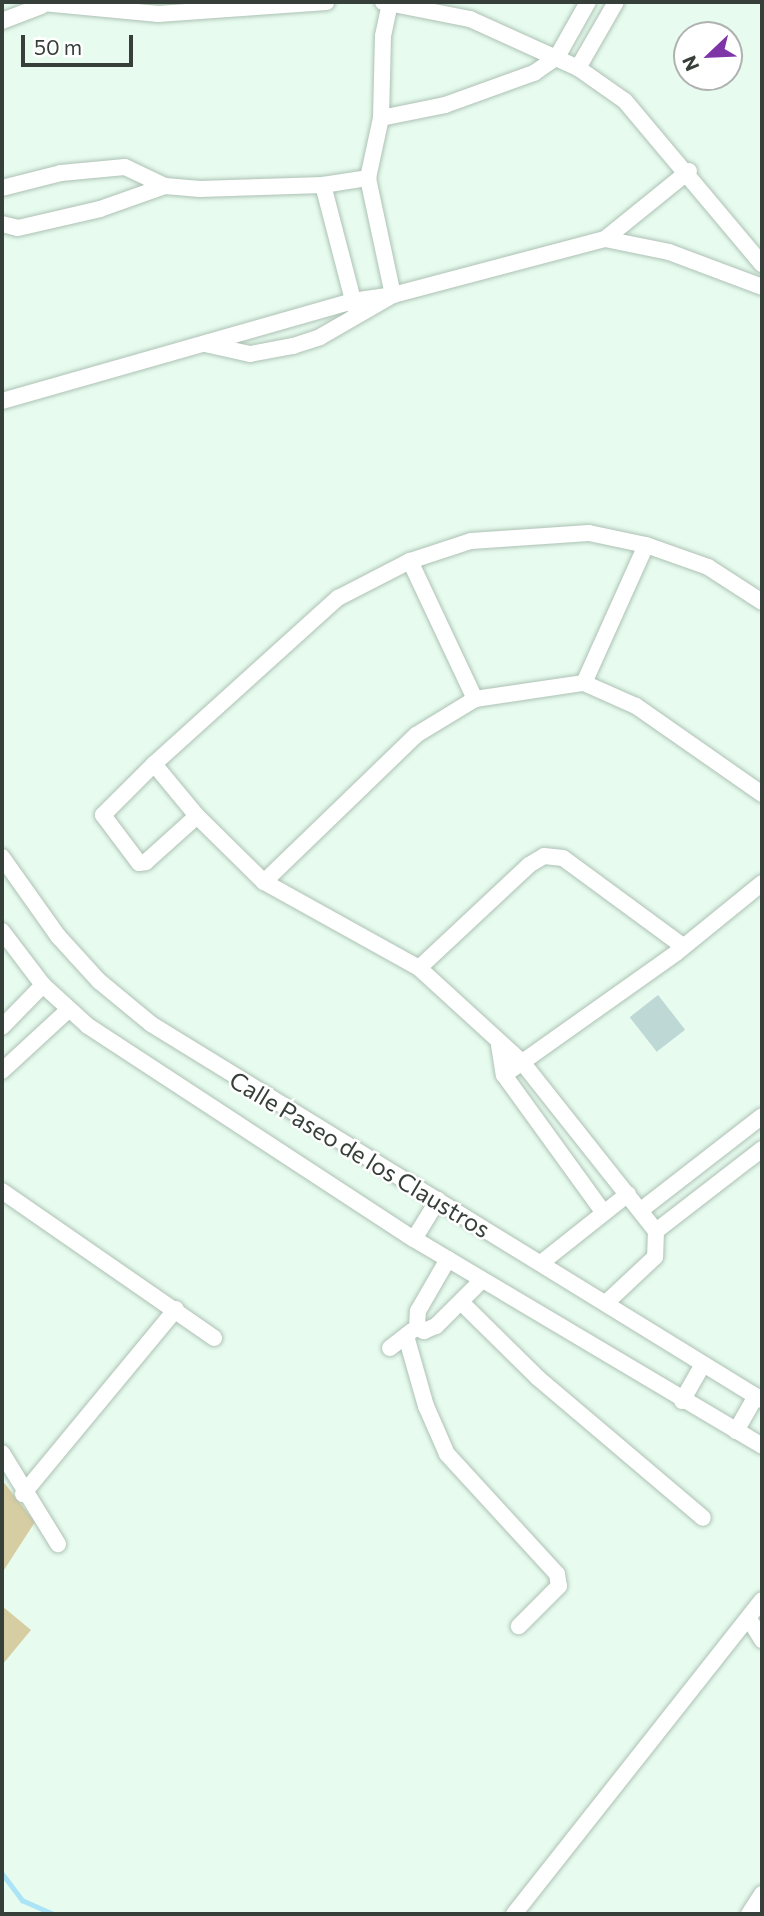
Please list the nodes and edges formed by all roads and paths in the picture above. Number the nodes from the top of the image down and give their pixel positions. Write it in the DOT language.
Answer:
graph roads {
  1 [pos="327,2"];
  2 [pos="383,2"];
  3 [pos="390,2"];
  4 [pos="588,2"];
  5 [pos="616,2"];
  6 [pos="36,4"];
  7 [pos="2,21"];
  8 [pos="557,57"];
  9 [pos="578,68"];
  10 [pos="381,118"];
  11 [pos="689,171"];
  12 [pos="368,178"];
  13 [pos="323,185"];
  14 [pos="165,186"];
  15 [pos="2,188"];
  16 [pos="2,224"];
  17 [pos="605,239"];
  18 [pos="762,264"];
  19 [pos="762,287"];
  20 [pos="393,295"];
  21 [pos="355,309"];
  22 [pos="201,343"];
  23 [pos="2,400"];
  24 [pos="646,545"];
  25 [pos="410,561"];
  26 [pos="762,602"];
  27 [pos="584,683"];
  28 [pos="475,699"];
  29 [pos="154,764"];
  30 [pos="762,794"];
  31 [pos="197,816"];
  32 [pos="2,857"];
  33 [pos="264,881"];
  34 [pos="762,883"];
  35 [pos="2,931"];
  36 [pos="683,946"];
  37 [pos="419,968"];
  38 [pos="43,985"];
  39 [pos="68,1010"];
  40 [pos="2,1027"];
  41 [pos="499,1045"];
  42 [pos="522,1062"];
  43 [pos="2,1072"];
  44 [pos="504,1075"];
  45 [pos="762,1116"];
  46 [pos="762,1149"];
  47 [pos="2,1191"];
  48 [pos="628,1194"];
  49 [pos="438,1200"];
  50 [pos="640,1210"];
  51 [pos="603,1212"];
  52 [pos="656,1231"];
  53 [pos="414,1239"];
  54 [pos="448,1259"];
  55 [pos="541,1263"];
  56 [pos="482,1280"];
  57 [pos="607,1302"];
  58 [pos="462,1303"];
  59 [pos="176,1309"];
  60 [pos="412,1332"];
  61 [pos="214,1338"];
  62 [pos="390,1348"];
  63 [pos="702,1366"];
  64 [pos="759,1398"];
  65 [pos="682,1401"];
  66 [pos="736,1431"];
  67 [pos="762,1446"];
  68 [pos="2,1453"];
  69 [pos="23,1494"];
  70 [pos="704,1518"];
  71 [pos="58,1544"];
  72 [pos="762,1600"];
  73 [pos="749,1619"];
  74 [pos="519,1626"];
  75 [pos="762,1640"];
  76 [pos="762,1894"];
  77 [pos="514,1914"];
  78 [pos="749,1914"];
  1 -- 6 [label="street"];
  2 -- 3 [label="street"];
  3 -- 8 [label="street"];
  3 -- 10 [label="street"];
  4 -- 8 [label="street"];
  5 -- 9 [label="street"];
  6 -- 7 [label="street"];
  8 -- 9 [label="street"];
  8 -- 10 [label="street"];
  9 -- 11 [label="street"];
  10 -- 12 [label="street"];
  11 -- 17 [label="street"];
  11 -- 18 [label="street"];
  12 -- 13 [label="street"];
  12 -- 20 [label="street"];
  13 -- 14 [label="street"];
  13 -- 21 [label="street"];
  14 -- 15 [label="street"];
  14 -- 16 [label="street"];
  17 -- 19 [label="street"];
  17 -- 20 [label="street"];
  20 -- 21 [label="street"];
  21 -- 22 [label="street"];
  21 -- 22 [label="street"];
  22 -- 23 [label="street"];
  24 -- 25 [label="street"];
  24 -- 26 [label="street"];
  24 -- 27 [label="street"];
  25 -- 28 [label="street"];
  25 -- 29 [label="street"];
  27 -- 28 [label="street"];
  27 -- 30 [label="street"];
  28 -- 33 [label="street"];
  29 -- 31 [label="street"];
  29 -- 31 [label="street"];
  31 -- 33 [label="street"];
  32 -- 49 [label="street, Calle Paseo de los Claustros"];
  33 -- 37 [label="street"];
  34 -- 36 [label="street"];
  35 -- 38 [label="street, Calle Paseo de los Claustros"];
  36 -- 37 [label="street"];
  36 -- 42 [label="street"];
  37 -- 41 [label="street"];
  38 -- 39 [label="street, Calle Paseo de los Claustros"];
  38 -- 40 [label="street"];
  39 -- 43 [label="street"];
  39 -- 53 [label="street, Calle Paseo de los Claustros"];
  41 -- 42 [label="street"];
  41 -- 44 [label="street"];
  42 -- 44 [label="street"];
  42 -- 48 [label="street"];
  44 -- 51 [label="street"];
  45 -- 50 [label="street"];
  46 -- 52 [label="street"];
  47 -- 59 [label="street"];
  48 -- 50 [label="street"];
  48 -- 51 [label="street"];
  49 -- 53 [label="street"];
  49 -- 55 [label="street, Calle Paseo de los Claustros"];
  50 -- 52 [label="street"];
  51 -- 55 [label="street"];
  52 -- 57 [label="street"];
  53 -- 54 [label="street, Calle Paseo de los Claustros"];
  54 -- 56 [label="street, Calle Paseo de los Claustros"];
  54 -- 60 [label="street"];
  55 -- 57 [label="street, Calle Paseo de los Claustros"];
  56 -- 58 [label="street"];
  56 -- 65 [label="street, Calle Paseo de los Claustros"];
  57 -- 63 [label="street, Calle Paseo de los Claustros"];
  58 -- 60 [label="street"];
  58 -- 70 [label="street"];
  59 -- 61 [label="street"];
  59 -- 69 [label="street"];
  60 -- 62 [label="street"];
  60 -- 74 [label="street"];
  63 -- 64 [label="street, Calle Paseo de los Claustros"];
  63 -- 65 [label="street"];
  64 -- 66 [label="street"];
  65 -- 66 [label="street, Calle Paseo de los Claustros"];
  66 -- 67 [label="street, Calle Paseo de los Claustros"];
  68 -- 69 [label="street"];
  69 -- 71 [label="street"];
  72 -- 73 [label="street"];
  73 -- 75 [label="street"];
  73 -- 77 [label="street"];
  76 -- 78 [label="street"];
}
